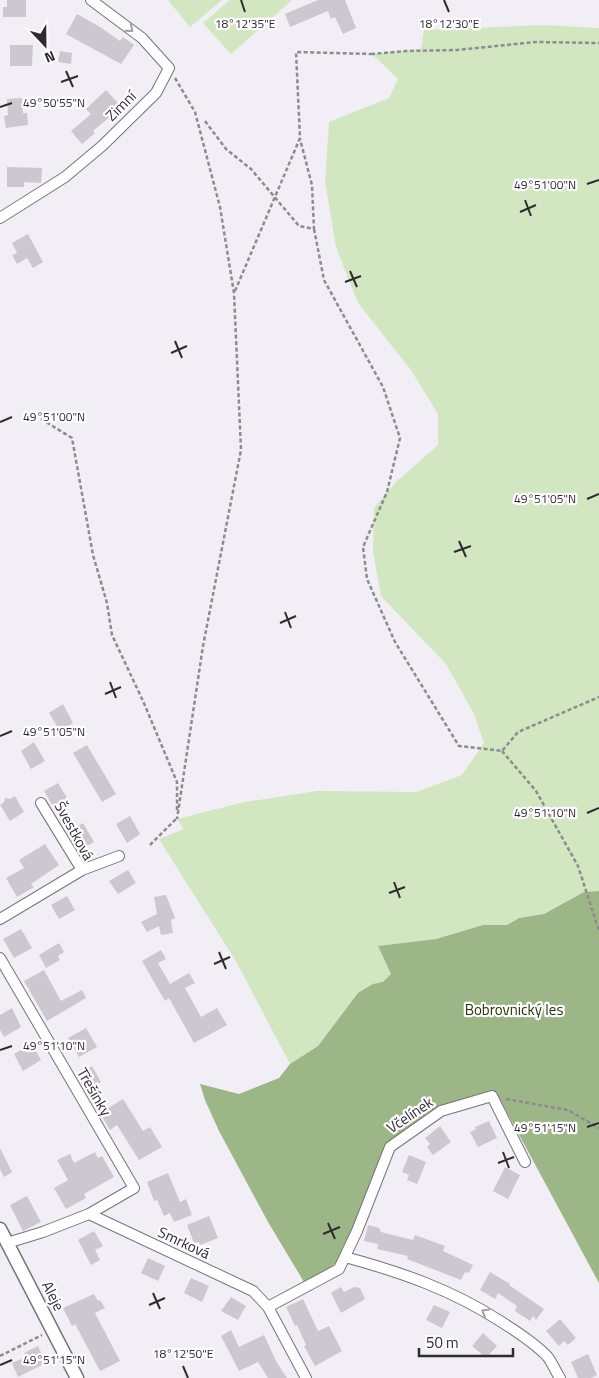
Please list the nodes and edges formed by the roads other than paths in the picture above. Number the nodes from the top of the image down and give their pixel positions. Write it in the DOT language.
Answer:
graph roads {
  1 [pos="91,0"];
  2 [pos="0,218"];
  3 [pos="41,803"];
  4 [pos="119,856"];
  5 [pos="82,870"];
  6 [pos="0,919"];
  7 [pos="0,958"];
  8 [pos="525,1162"];
  9 [pos="89,1214"];
  10 [pos="0,1229"];
  11 [pos="7,1243"];
  12 [pos="345,1258"];
  13 [pos="268,1307"];
  14 [pos="77,1378"];
  15 [pos="306,1378"];
  16 [pos="560,1378"];
  1 -- 2 [label="street, Zimní, one-way"];
  3 -- 5 [label="street, Švestková"];
  4 -- 5 [label="street"];
  5 -- 6 [label="street, Švestková"];
  7 -- 9 [label="street, Třešínky"];
  8 -- 12 [label="street, Včelínek"];
  9 -- 11 [label="street"];
  9 -- 13 [label="street, Smrková"];
  10 -- 11 [label="street, Aleje"];
  11 -- 14 [label="street, Aleje"];
  12 -- 13 [label="street, Včelínek"];
  16 -- 12 [label="street, one-way"];
  13 -- 15 [label="street, Smrková"];
}
